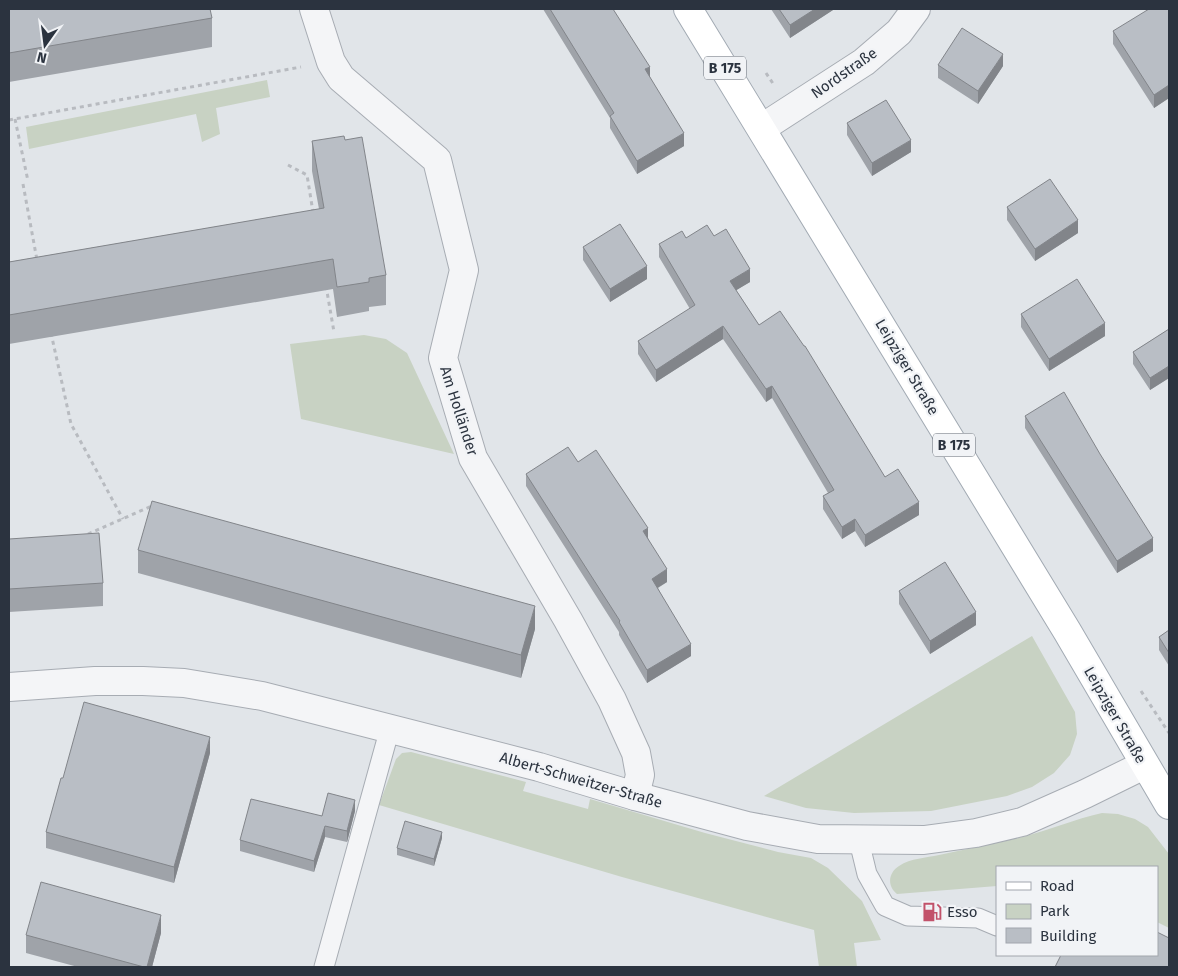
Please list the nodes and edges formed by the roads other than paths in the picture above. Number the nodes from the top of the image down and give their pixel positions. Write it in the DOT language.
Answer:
graph roads {
  1 [pos="314,9"];
  2 [pos="688,9"];
  3 [pos="916,9"];
  4 [pos="762,128"];
  5 [pos="9,687"];
  6 [pos="390,728"];
  7 [pos="1144,764"];
  8 [pos="635,796"];
  9 [pos="1169,805"];
  10 [pos="859,840"];
  11 [pos="996,926"];
  12 [pos="324,967"];
  1 -- 8 [label="street, Am Holländer"];
  2 -- 4 [label="main road, Leipziger Straße / B 175"];
  3 -- 4 [label="street, Nordstraße"];
  4 -- 7 [label="main road, Leipziger Straße / B 175"];
  5 -- 6 [label="street, Albert-Schweitzer-Straße"];
  6 -- 8 [label="street, Albert-Schweitzer-Straße"];
  6 -- 12 [label="lane"];
  7 -- 9 [label="main road, Leipziger Straße / B 175"];
  7 -- 10 [label="street, Albert-Schweitzer-Straße"];
  8 -- 10 [label="street, Albert-Schweitzer-Straße"];
  10 -- 11 [label="lane"];
}
